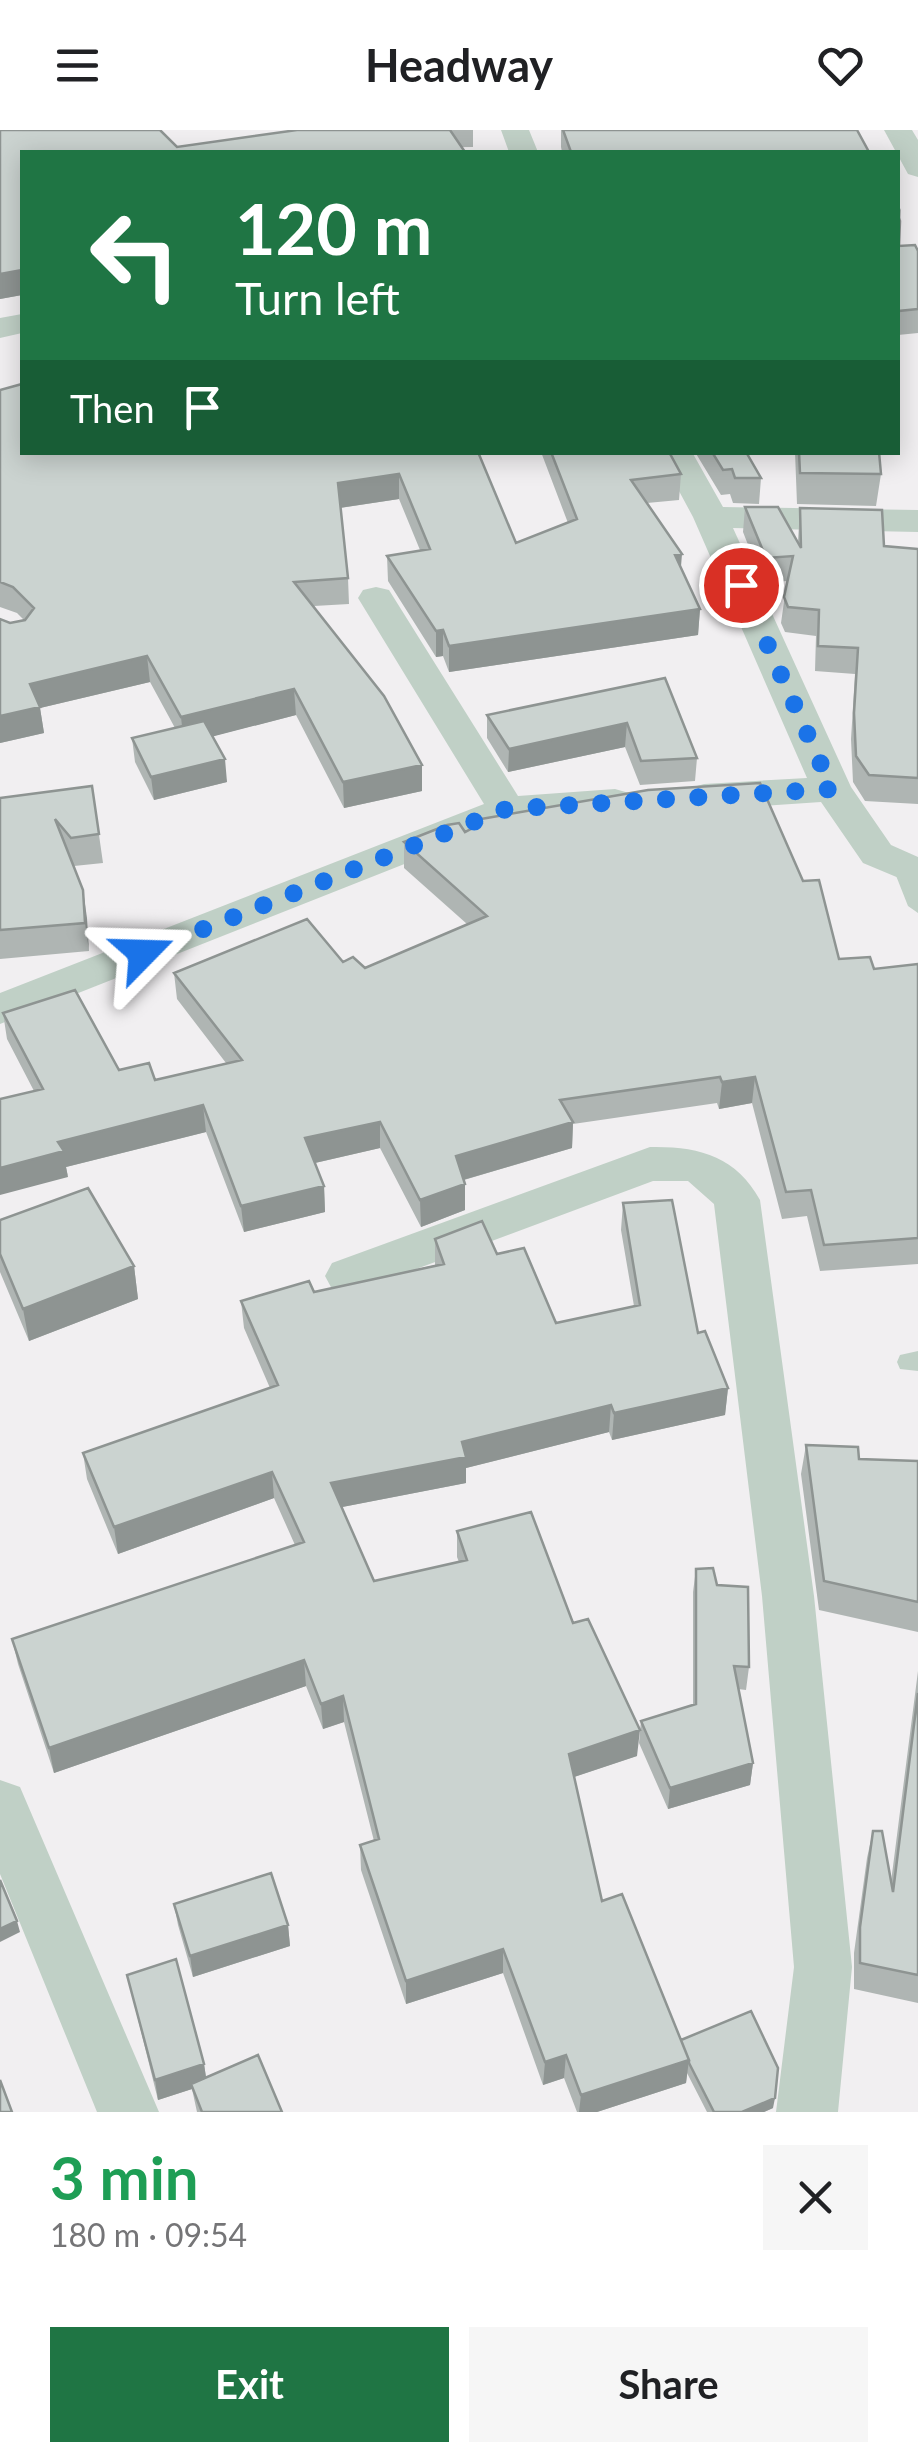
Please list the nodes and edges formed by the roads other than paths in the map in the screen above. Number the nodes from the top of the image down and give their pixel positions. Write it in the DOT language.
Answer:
graph roads {
  1 [pos="898,130"];
  2 [pos="918,168"];
  3 [pos="677,455"];
  4 [pos="711,517"];
  5 [pos="918,521"];
  6 [pos="376,598"];
  7 [pos="832,789"];
  8 [pos="506,809"];
  9 [pos="911,870"];
  10 [pos="918,906"];
  11 [pos="0,1008"];
  12 [pos="348,1276"];
  13 [pos="0,1805"];
  14 [pos="128,2112"];
  15 [pos="807,2112"];
  1 -- 2 [label="street"];
  3 -- 4 [label="street"];
  4 -- 5 [label="street"];
  4 -- 7 [label="street"];
  6 -- 8 [label="street"];
  7 -- 8 [label="street"];
  7 -- 9 [label="street"];
  8 -- 11 [label="street"];
  9 -- 10 [label="lane"];
  12 -- 15 [label="street"];
  13 -- 14 [label="street"];
}
